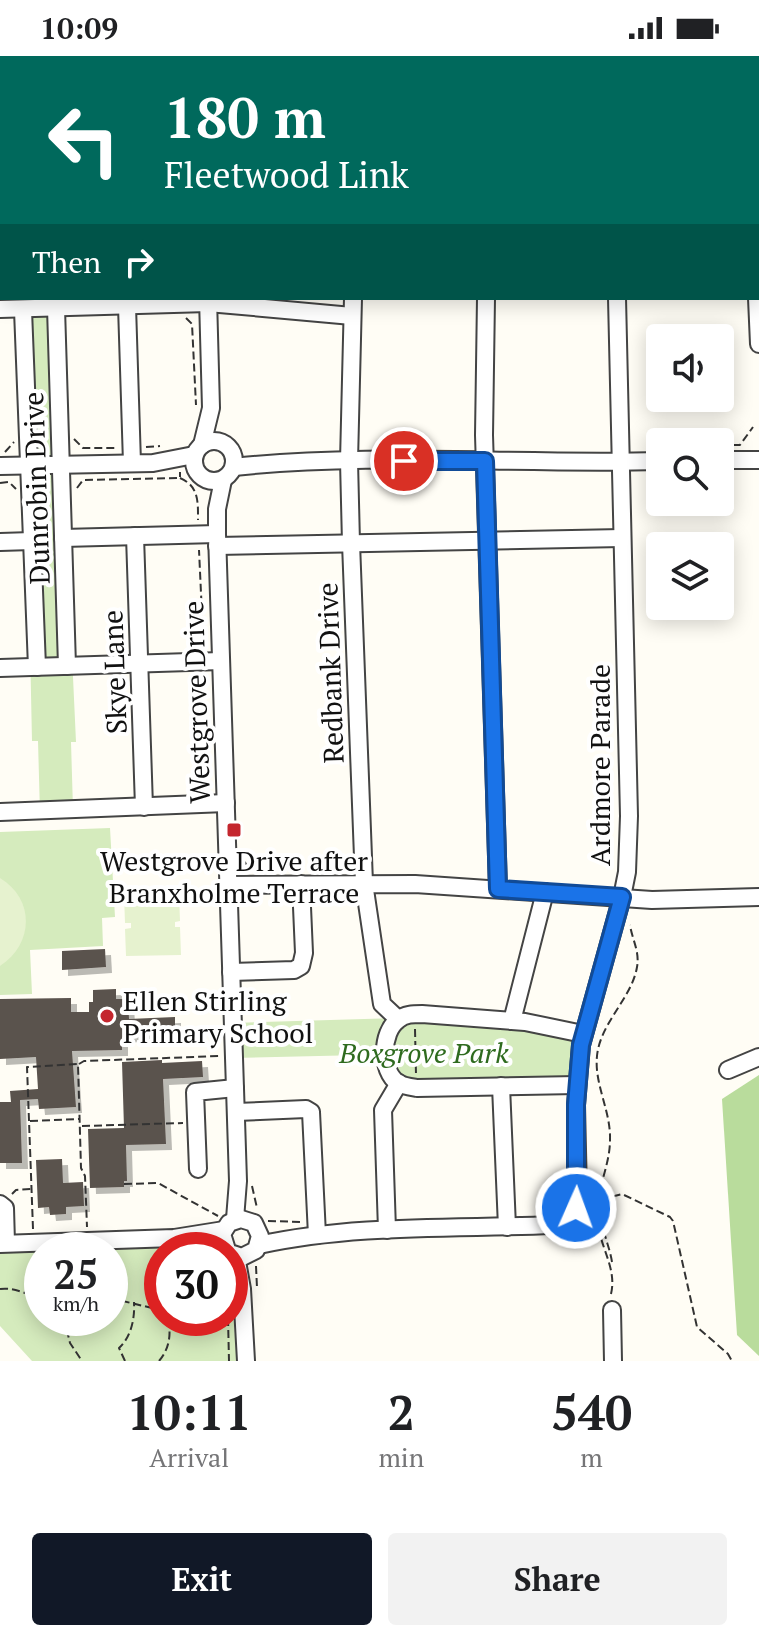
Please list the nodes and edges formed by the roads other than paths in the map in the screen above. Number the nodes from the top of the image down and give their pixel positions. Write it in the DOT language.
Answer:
graph roads {
  1 [pos="208,300"];
  2 [pos="353,300"];
  3 [pos="486,300"];
  4 [pos="617,300"];
  5 [pos="757,300"];
  6 [pos="275,303"];
  7 [pos="127,306"];
  8 [pos="56,308"];
  9 [pos="0,309"];
  10 [pos="23,310"];
  11 [pos="352,316"];
  12 [pos="759,344"];
  13 [pos="211,408"];
  14 [pos="221,442"];
  15 [pos="198,450"];
  16 [pos="132,455"];
  17 [pos="734,460"];
  18 [pos="759,460"];
  19 [pos="234,461"];
  20 [pos="349,461"];
  21 [pos="485,461"];
  22 [pos="646,461"];
  23 [pos="621,462"];
  24 [pos="153,463"];
  25 [pos="29,465"];
  26 [pos="61,465"];
  27 [pos="0,466"];
  28 [pos="208,477"];
  29 [pos="135,536"];
  30 [pos="63,538"];
  31 [pos="622,538"];
  32 [pos="217,540"];
  33 [pos="488,540"];
  34 [pos="32,541"];
  35 [pos="0,542"];
  36 [pos="351,543"];
  37 [pos="221,661"];
  38 [pos="141,663"];
  39 [pos="67,666"];
  40 [pos="37,667"];
  41 [pos="0,668"];
  42 [pos="226,803"];
  43 [pos="144,807"];
  44 [pos="0,812"];
  45 [pos="364,883"];
  46 [pos="301,884"];
  47 [pos="228,885"];
  48 [pos="498,889"];
  49 [pos="545,892"];
  50 [pos="622,897"];
  51 [pos="759,897"];
  52 [pos="231,972"];
  53 [pos="398,1019"];
  54 [pos="512,1021"];
  55 [pos="583,1034"];
  56 [pos="759,1057"];
  57 [pos="728,1070"];
  58 [pos="399,1083"];
  59 [pos="577,1085"];
  60 [pos="501,1086"];
  61 [pos="235,1088"];
  62 [pos="236,1112"];
  63 [pos="198,1169"];
  64 [pos="2,1204"];
  65 [pos="507,1227"];
  66 [pos="317,1228"];
  67 [pos="387,1230"];
  68 [pos="243,1232"];
  69 [pos="248,1238"];
  70 [pos="144,1239"];
  71 [pos="3,1244"];
  72 [pos="248,1275"];
  73 [pos="609,1306"];
  74 [pos="248,1326"];
  75 [pos="247,1336"];
  76 [pos="246,1361"];
  77 [pos="613,1361"];
  1 -- 6 [label="street"];
  1 -- 7 [label="street"];
  1 -- 13 [label="street"];
  2 -- 11 [label="street, Redbank Drive"];
  3 -- 21 [label="street"];
  4 -- 23 [label="street, Ardmore Parade"];
  5 -- 12 [label="street"];
  6 -- 11 [label="street"];
  7 -- 8 [label="street"];
  7 -- 16 [label="street"];
  8 -- 10 [label="street"];
  8 -- 26 [label="street, Dunrobin Drive"];
  9 -- 10 [label="street"];
  10 -- 25 [label="street"];
  11 -- 20 [label="street, Redbank Drive"];
  13 -- 14 [label="street"];
  13 -- 15 [label="street"];
  14 -- 15 [label="street"];
  14 -- 19 [label="street"];
  15 -- 24 [label="street"];
  15 -- 28 [label="street"];
  16 -- 24 [label="street"];
  16 -- 26 [label="street"];
  17 -- 18 [label="street"];
  19 -- 20 [label="street"];
  19 -- 28 [label="street"];
  20 -- 21 [label="street"];
  20 -- 36 [label="street, Redbank Drive"];
  21 -- 23 [label="street"];
  21 -- 33 [label="street"];
  22 -- 23 [label="street"];
  23 -- 31 [label="street, Ardmore Parade"];
  24 -- 28 [label="street"];
  25 -- 26 [label="street"];
  25 -- 27 [label="street"];
  25 -- 34 [label="street"];
  26 -- 30 [label="street, Dunrobin Drive"];
  28 -- 32 [label="street, Westgrove Drive"];
  29 -- 30 [label="street"];
  29 -- 32 [label="street"];
  29 -- 38 [label="street, Skye Lane"];
  30 -- 39 [label="street, Dunrobin Drive"];
  31 -- 33 [label="street"];
  31 -- 50 [label="street, Ardmore Parade"];
  32 -- 36 [label="street"];
  32 -- 37 [label="street, Westgrove Drive"];
  33 -- 36 [label="street"];
  33 -- 48 [label="street"];
  34 -- 35 [label="street"];
  34 -- 40 [label="street"];
  36 -- 45 [label="street, Redbank Drive"];
  37 -- 38 [label="street"];
  37 -- 42 [label="street, Westgrove Drive"];
  38 -- 39 [label="street"];
  38 -- 43 [label="street, Skye Lane"];
  39 -- 40 [label="street"];
  40 -- 41 [label="street"];
  42 -- 43 [label="street"];
  42 -- 47 [label="street, Westgrove Drive"];
  43 -- 44 [label="street"];
  45 -- 46 [label="street"];
  45 -- 48 [label="street"];
  45 -- 53 [label="street, Redbank Drive"];
  46 -- 47 [label="street"];
  46 -- 52 [label="street"];
  47 -- 52 [label="street, Westgrove Drive"];
  48 -- 49 [label="street"];
  49 -- 50 [label="street"];
  49 -- 54 [label="street"];
  50 -- 51 [label="street"];
  50 -- 55 [label="street, Ardmore Parade"];
  52 -- 61 [label="street, Westgrove Drive"];
  53 -- 54 [label="street"];
  53 -- 58 [label="street"];
  54 -- 55 [label="street"];
  55 -- 59 [label="street, Ardmore Parade"];
  56 -- 57 [label="street"];
  58 -- 60 [label="street"];
  58 -- 67 [label="street"];
  59 -- 60 [label="street"];
  59 -- 65 [label="street, Ardmore Parade"];
  60 -- 65 [label="street"];
  61 -- 62 [label="street, Westgrove Drive"];
  61 -- 63 [label="street"];
  62 -- 66 [label="street"];
  62 -- 68 [label="street, Westgrove Drive"];
  64 -- 71 [label="street"];
  65 -- 67 [label="street, Ardmore Parade"];
  66 -- 67 [label="street, Ardmore Parade"];
  66 -- 69 [label="street, Ardmore Parade"];
  70 -- 71 [label="street, Ardmore Parade"];
  72 -- 74 [label="street, Westgrove Drive"];
  73 -- 77 [label="street"];
  75 -- 76 [label="street, Westgrove Drive"];
}
